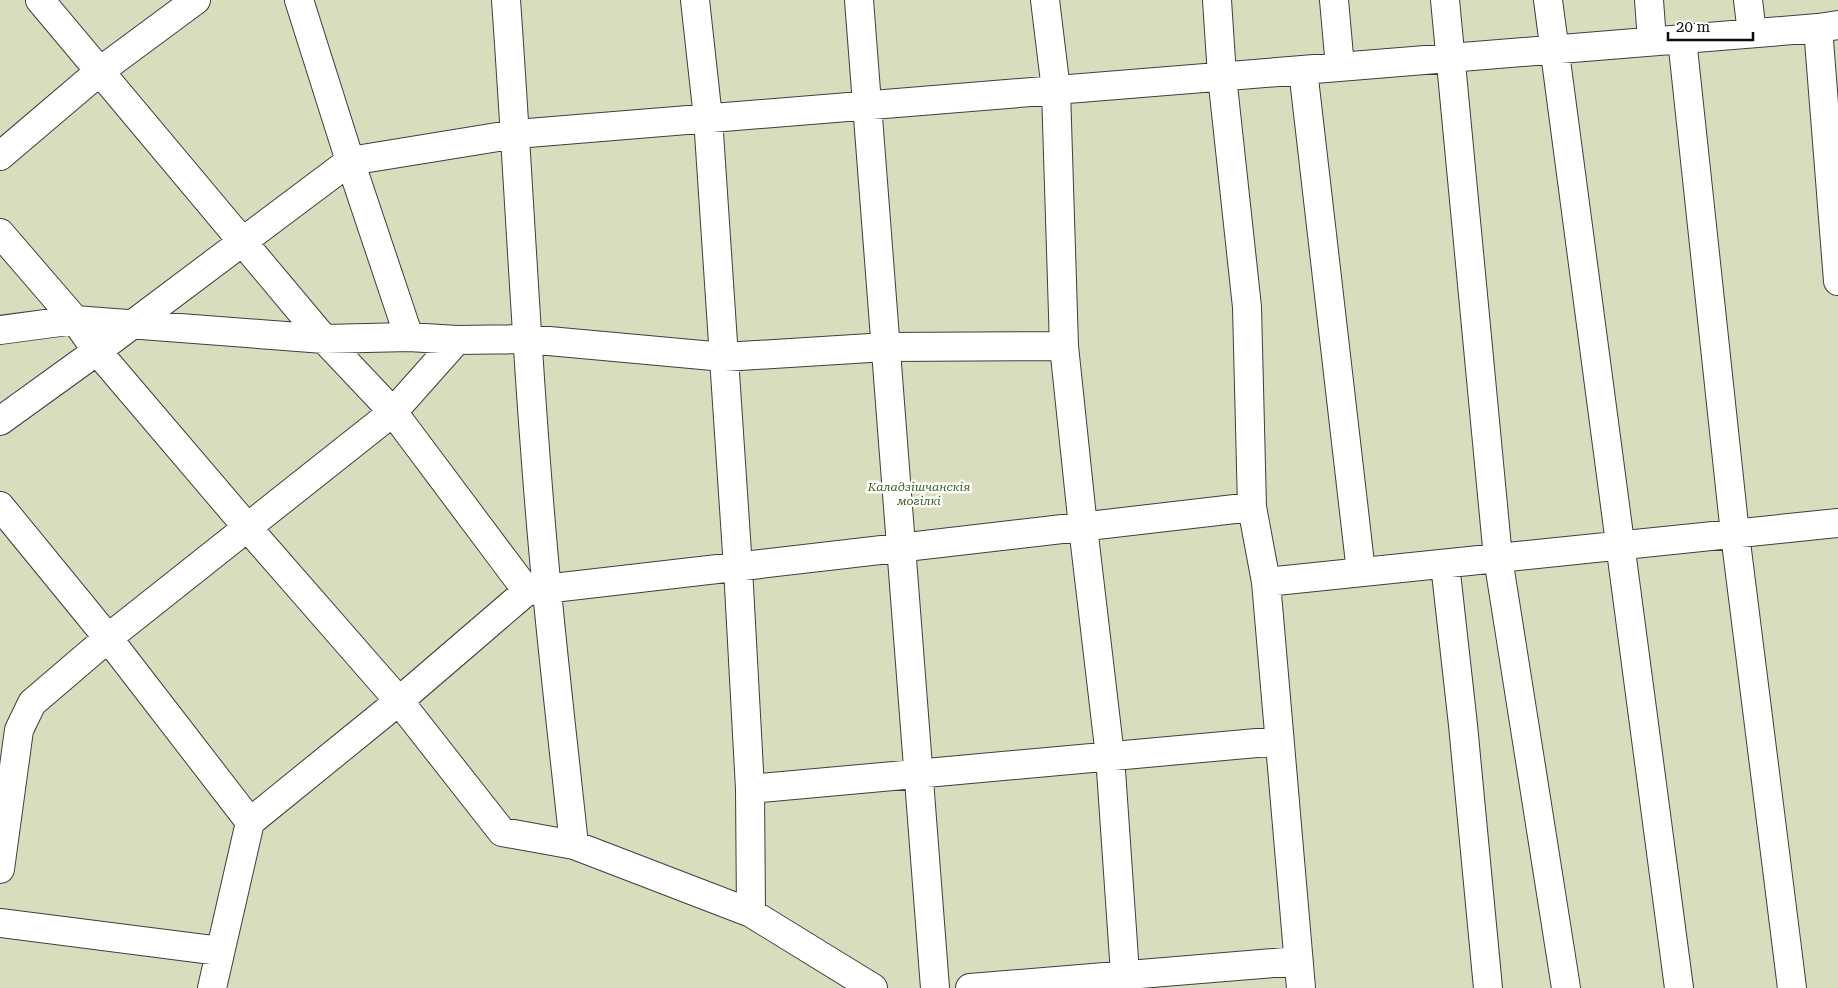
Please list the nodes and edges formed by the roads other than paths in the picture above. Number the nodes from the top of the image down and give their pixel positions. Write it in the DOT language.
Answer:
graph roads {
  1 [pos="40,0"];
  2 [pos="196,0"];
  3 [pos="299,0"];
  4 [pos="506,0"];
  5 [pos="695,0"];
  6 [pos="859,0"];
  7 [pos="1045,0"];
  8 [pos="1217,0"];
  9 [pos="1334,0"];
  10 [pos="1445,0"];
  11 [pos="1548,0"];
  12 [pos="1648,0"];
  13 [pos="1748,0"];
  14 [pos="1828,26"];
  15 [pos="1752,33"];
  16 [pos="1682,39"];
  17 [pos="1652,42"];
  18 [pos="1554,49"];
  19 [pos="1450,58"];
  20 [pos="1340,67"];
  21 [pos="1302,70"];
  22 [pos="100,71"];
  23 [pos="1222,76"];
  24 [pos="1056,90"];
  25 [pos="867,105"];
  26 [pos="708,118"];
  27 [pos="516,134"];
  28 [pos="0,156"];
  29 [pos="350,161"];
  30 [pos="0,233"];
  31 [pos="241,242"];
  32 [pos="1838,281"];
  33 [pos="75,320"];
  34 [pos="134,323"];
  35 [pos="0,330"];
  36 [pos="408,337"];
  37 [pos="324,339"];
  38 [pos="527,339"];
  39 [pos="457,340"];
  40 [pos="1064,346"];
  41 [pos="886,347"];
  42 [pos="97,351"];
  43 [pos="724,357"];
  44 [pos="393,412"];
  45 [pos="0,421"];
  46 [pos="0,506"];
  47 [pos="1252,507"];
  48 [pos="1838,523"];
  49 [pos="247,527"];
  50 [pos="1083,527"];
  51 [pos="1734,534"];
  52 [pos="1620,545"];
  53 [pos="901,548"];
  54 [pos="1498,558"];
  55 [pos="1445,564"];
  56 [pos="738,568"];
  57 [pos="1361,572"];
  58 [pos="1266,582"];
  59 [pos="537,590"];
  60 [pos="108,638"];
  61 [pos="399,701"];
  62 [pos="10,729"];
  63 [pos="1279,741"];
  64 [pos="1110,756"];
  65 [pos="919,773"];
  66 [pos="750,789"];
  67 [pos="250,822"];
  68 [pos="574,845"];
  69 [pos="0,869"];
  70 [pos="750,913"];
  71 [pos="0,923"];
  72 [pos="220,951"];
  73 [pos="1298,961"];
  74 [pos="1126,982"];
  75 [pos="212,988"];
  76 [pos="873,988"];
  77 [pos="935,988"];
  78 [pos="970,988"];
  79 [pos="1301,988"];
  80 [pos="1488,988"];
  81 [pos="1566,988"];
  82 [pos="1679,988"];
  83 [pos="1792,988"];
  1 -- 22 [label="lane"];
  2 -- 22 [label="lane"];
  3 -- 29 [label="lane"];
  4 -- 27 [label="lane"];
  5 -- 26 [label="lane"];
  6 -- 25 [label="lane"];
  7 -- 24 [label="lane"];
  8 -- 23 [label="lane"];
  9 -- 20 [label="lane"];
  10 -- 19 [label="lane"];
  11 -- 18 [label="lane"];
  12 -- 17 [label="lane"];
  13 -- 15 [label="lane"];
  14 -- 15 [label="lane"];
  14 -- 32 [label="lane"];
  15 -- 16 [label="lane"];
  16 -- 17 [label="lane"];
  16 -- 51 [label="lane"];
  17 -- 18 [label="lane"];
  18 -- 19 [label="lane"];
  18 -- 52 [label="lane"];
  19 -- 20 [label="lane"];
  19 -- 54 [label="lane"];
  20 -- 21 [label="lane"];
  21 -- 23 [label="lane"];
  21 -- 57 [label="lane"];
  22 -- 28 [label="lane"];
  22 -- 31 [label="lane"];
  23 -- 24 [label="lane"];
  23 -- 47 [label="lane"];
  24 -- 25 [label="lane"];
  24 -- 40 [label="lane"];
  25 -- 26 [label="lane"];
  25 -- 41 [label="lane"];
  26 -- 27 [label="lane"];
  26 -- 43 [label="lane"];
  27 -- 29 [label="lane"];
  27 -- 38 [label="lane"];
  29 -- 31 [label="lane"];
  29 -- 36 [label="lane"];
  30 -- 33 [label="lane"];
  31 -- 34 [label="lane"];
  31 -- 37 [label="lane"];
  33 -- 34 [label="lane"];
  33 -- 35 [label="lane"];
  33 -- 42 [label="lane"];
  34 -- 37 [label="lane"];
  34 -- 42 [label="lane"];
  36 -- 37 [label="lane"];
  36 -- 39 [label="lane"];
  37 -- 44 [label="lane"];
  38 -- 39 [label="lane"];
  38 -- 43 [label="lane"];
  38 -- 59 [label="lane"];
  39 -- 44 [label="lane"];
  40 -- 41 [label="lane"];
  40 -- 50 [label="lane"];
  41 -- 43 [label="lane"];
  41 -- 53 [label="lane"];
  42 -- 45 [label="lane"];
  42 -- 49 [label="lane"];
  43 -- 56 [label="lane"];
  44 -- 49 [label="lane"];
  44 -- 59 [label="lane"];
  46 -- 60 [label="lane"];
  47 -- 50 [label="lane"];
  47 -- 58 [label="lane"];
  48 -- 51 [label="lane"];
  49 -- 60 [label="lane"];
  49 -- 61 [label="lane"];
  50 -- 53 [label="lane"];
  50 -- 64 [label="lane"];
  51 -- 52 [label="lane"];
  51 -- 83 [label="lane"];
  52 -- 54 [label="lane"];
  52 -- 82 [label="lane"];
  53 -- 56 [label="lane"];
  53 -- 65 [label="lane"];
  54 -- 55 [label="lane"];
  54 -- 81 [label="lane"];
  55 -- 57 [label="lane"];
  55 -- 80 [label="lane"];
  56 -- 59 [label="lane"];
  56 -- 66 [label="lane"];
  57 -- 58 [label="lane"];
  58 -- 63 [label="lane"];
  59 -- 61 [label="lane"];
  59 -- 68 [label="lane"];
  60 -- 62 [label="lane"];
  60 -- 67 [label="lane"];
  61 -- 67 [label="lane"];
  61 -- 68 [label="lane"];
  62 -- 69 [label="lane"];
  63 -- 64 [label="lane"];
  63 -- 73 [label="lane"];
  64 -- 65 [label="lane"];
  64 -- 74 [label="lane"];
  65 -- 66 [label="lane"];
  65 -- 77 [label="lane"];
  66 -- 70 [label="lane"];
  67 -- 72 [label="lane"];
  68 -- 70 [label="lane"];
  70 -- 76 [label="lane"];
  71 -- 72 [label="lane"];
  72 -- 75 [label="lane"];
  73 -- 74 [label="lane"];
  73 -- 79 [label="lane"];
  74 -- 78 [label="lane"];
}
